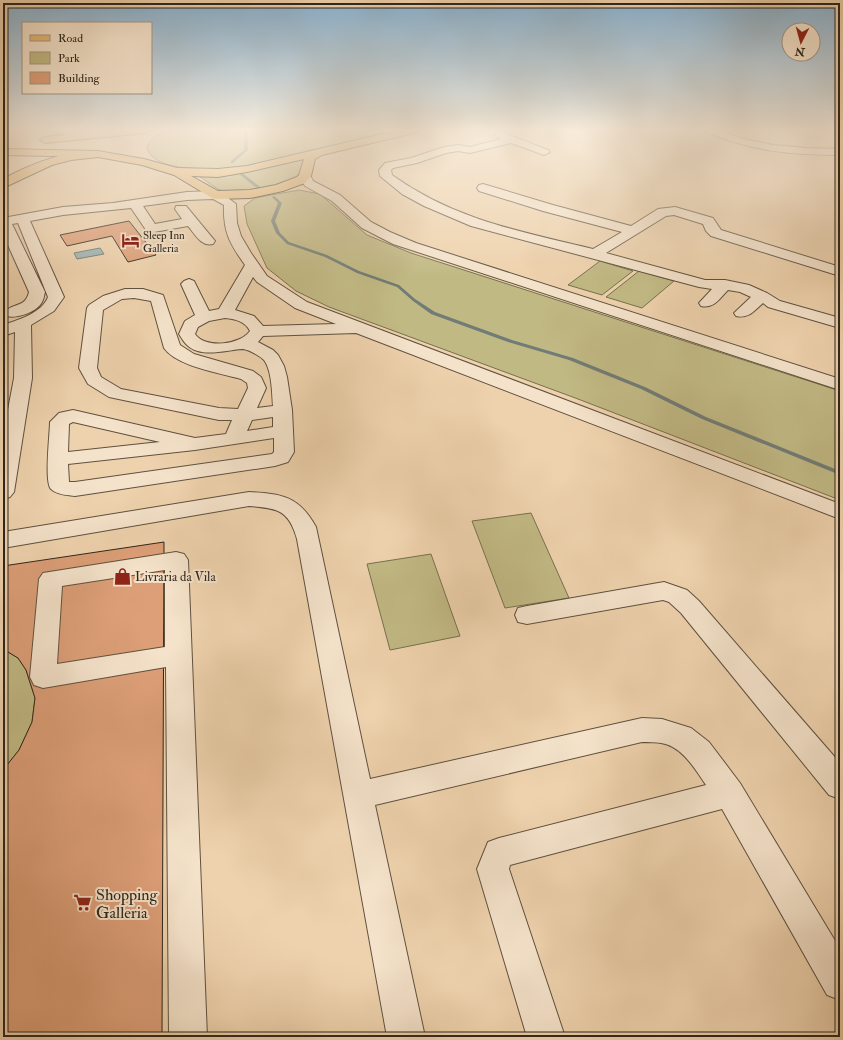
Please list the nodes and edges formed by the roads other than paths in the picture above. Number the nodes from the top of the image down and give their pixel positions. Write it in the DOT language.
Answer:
graph roads {
  1 [pos="13,179"];
  2 [pos="179,179"];
  3 [pos="188,179"];
  4 [pos="302,179"];
  5 [pos="305,179"];
  6 [pos="394,179"];
  7 [pos="3,184"];
  8 [pos="483,188"];
  9 [pos="216,195"];
  10 [pos="172,198"];
  11 [pos="150,201"];
  12 [pos="134,204"];
  13 [pos="22,218"];
  14 [pos="191,221"];
  15 [pos="4,226"];
  16 [pos="634,231"];
  17 [pos="208,241"];
  18 [pos="594,254"];
  19 [pos="252,265"];
  20 [pos="840,272"];
  21 [pos="189,284"];
  22 [pos="725,285"];
  23 [pos="762,296"];
  24 [pos="707,302"];
  25 [pos="225,313"];
  26 [pos="742,313"];
  27 [pos="3,317"];
  28 [pos="204,317"];
  29 [pos="23,323"];
  30 [pos="840,323"];
  31 [pos="359,328"];
  32 [pos="3,331"];
  33 [pos="252,337"];
  34 [pos="840,385"];
  35 [pos="283,410"];
  36 [pos="244,415"];
  37 [pos="283,431"];
  38 [pos="233,439"];
  39 [pos="195,444"];
  40 [pos="58,460"];
  41 [pos="3,485"];
  42 [pos="840,512"];
  43 [pos="3,540"];
  44 [pos="526,615"];
  45 [pos="178,655"];
  46 [pos="840,785"];
  47 [pos="729,793"];
  48 [pos="358,795"];
  49 [pos="840,982"];
  50 [pos="188,1037"];
  51 [pos="406,1037"];
  52 [pos="546,1037"];
  1 -- 7 [label="main road"];
  2 -- 11 [label="street"];
  3 -- 9 [label="main road"];
  4 -- 9 [label="main road"];
  5 -- 34 [label="street"];
  6 -- 18 [label="street"];
  8 -- 16 [label="street"];
  9 -- 10 [label="street"];
  9 -- 19 [label="street"];
  10 -- 11 [label="street"];
  10 -- 14 [label="street"];
  11 -- 12 [label="street"];
  12 -- 13 [label="street"];
  12 -- 14 [label="street"];
  13 -- 15 [label="street"];
  13 -- 29 [label="street"];
  14 -- 17 [label="street"];
  15 -- 27 [label="street"];
  16 -- 18 [label="street"];
  16 -- 20 [label="street"];
  18 -- 22 [label="street"];
  19 -- 25 [label="street"];
  19 -- 31 [label="street"];
  21 -- 28 [label="street"];
  22 -- 23 [label="street"];
  22 -- 24 [label="street"];
  23 -- 26 [label="street"];
  23 -- 30 [label="street"];
  25 -- 28 [label="street"];
  25 -- 33 [label="street"];
  28 -- 33 [label="street"];
  29 -- 32 [label="street"];
  29 -- 41 [label="street"];
  31 -- 33 [label="street"];
  31 -- 42 [label="street"];
  33 -- 35 [label="street"];
  35 -- 36 [label="street"];
  35 -- 37 [label="street"];
  36 -- 36 [label="street"];
  36 -- 38 [label="street"];
  37 -- 38 [label="street"];
  37 -- 40 [label="street"];
  38 -- 39 [label="street"];
  39 -- 40 [label="street"];
  39 -- 40 [label="street"];
  43 -- 48 [label="street"];
  44 -- 46 [label="street"];
  45 -- 45 [label="street"];
  45 -- 50 [label="street"];
  47 -- 48 [label="street"];
  47 -- 49 [label="street"];
  47 -- 52 [label="street"];
  48 -- 51 [label="street"];
}
